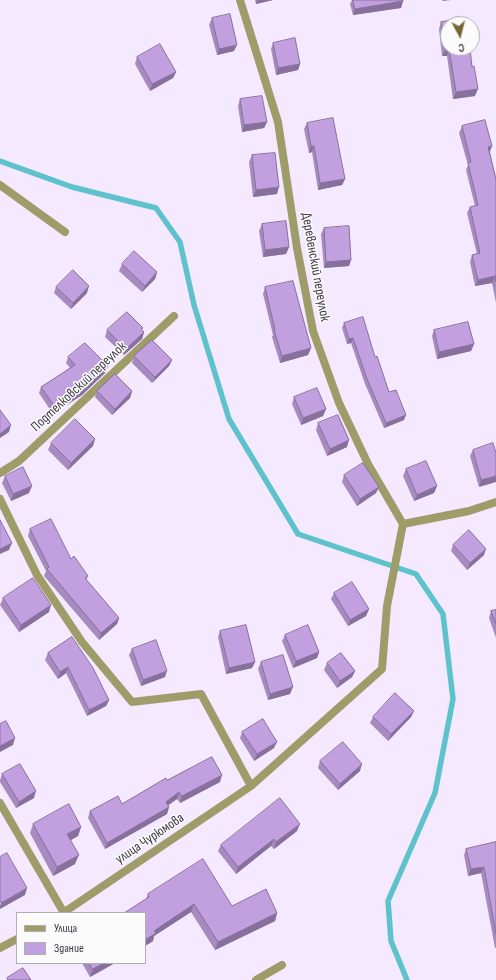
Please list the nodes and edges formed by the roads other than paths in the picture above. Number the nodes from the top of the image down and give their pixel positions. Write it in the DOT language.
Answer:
graph roads {
  1 [pos="240,0"];
  2 [pos="0,185"];
  3 [pos="65,232"];
  4 [pos="174,316"];
  5 [pos="0,473"];
  6 [pos="0,499"];
  7 [pos="496,502"];
  8 [pos="403,524"];
  9 [pos="251,786"];
  10 [pos="0,803"];
  11 [pos="62,912"];
  12 [pos="64,912"];
  13 [pos="16,940"];
  14 [pos="0,948"];
  15 [pos="282,965"];
  16 [pos="256,980"];
  1 -- 8 [label="street, Деревенский переулок"];
  2 -- 3 [label="street"];
  4 -- 5 [label="street, Подтелковский переулок"];
  6 -- 9 [label="street"];
  7 -- 8 [label="street"];
  8 -- 9 [label="street, улица Чурюмова"];
  9 -- 12 [label="street, улица Чурюмова"];
  10 -- 11 [label="street"];
  13 -- 14 [label="street"];
  15 -- 16 [label="street"];
}
